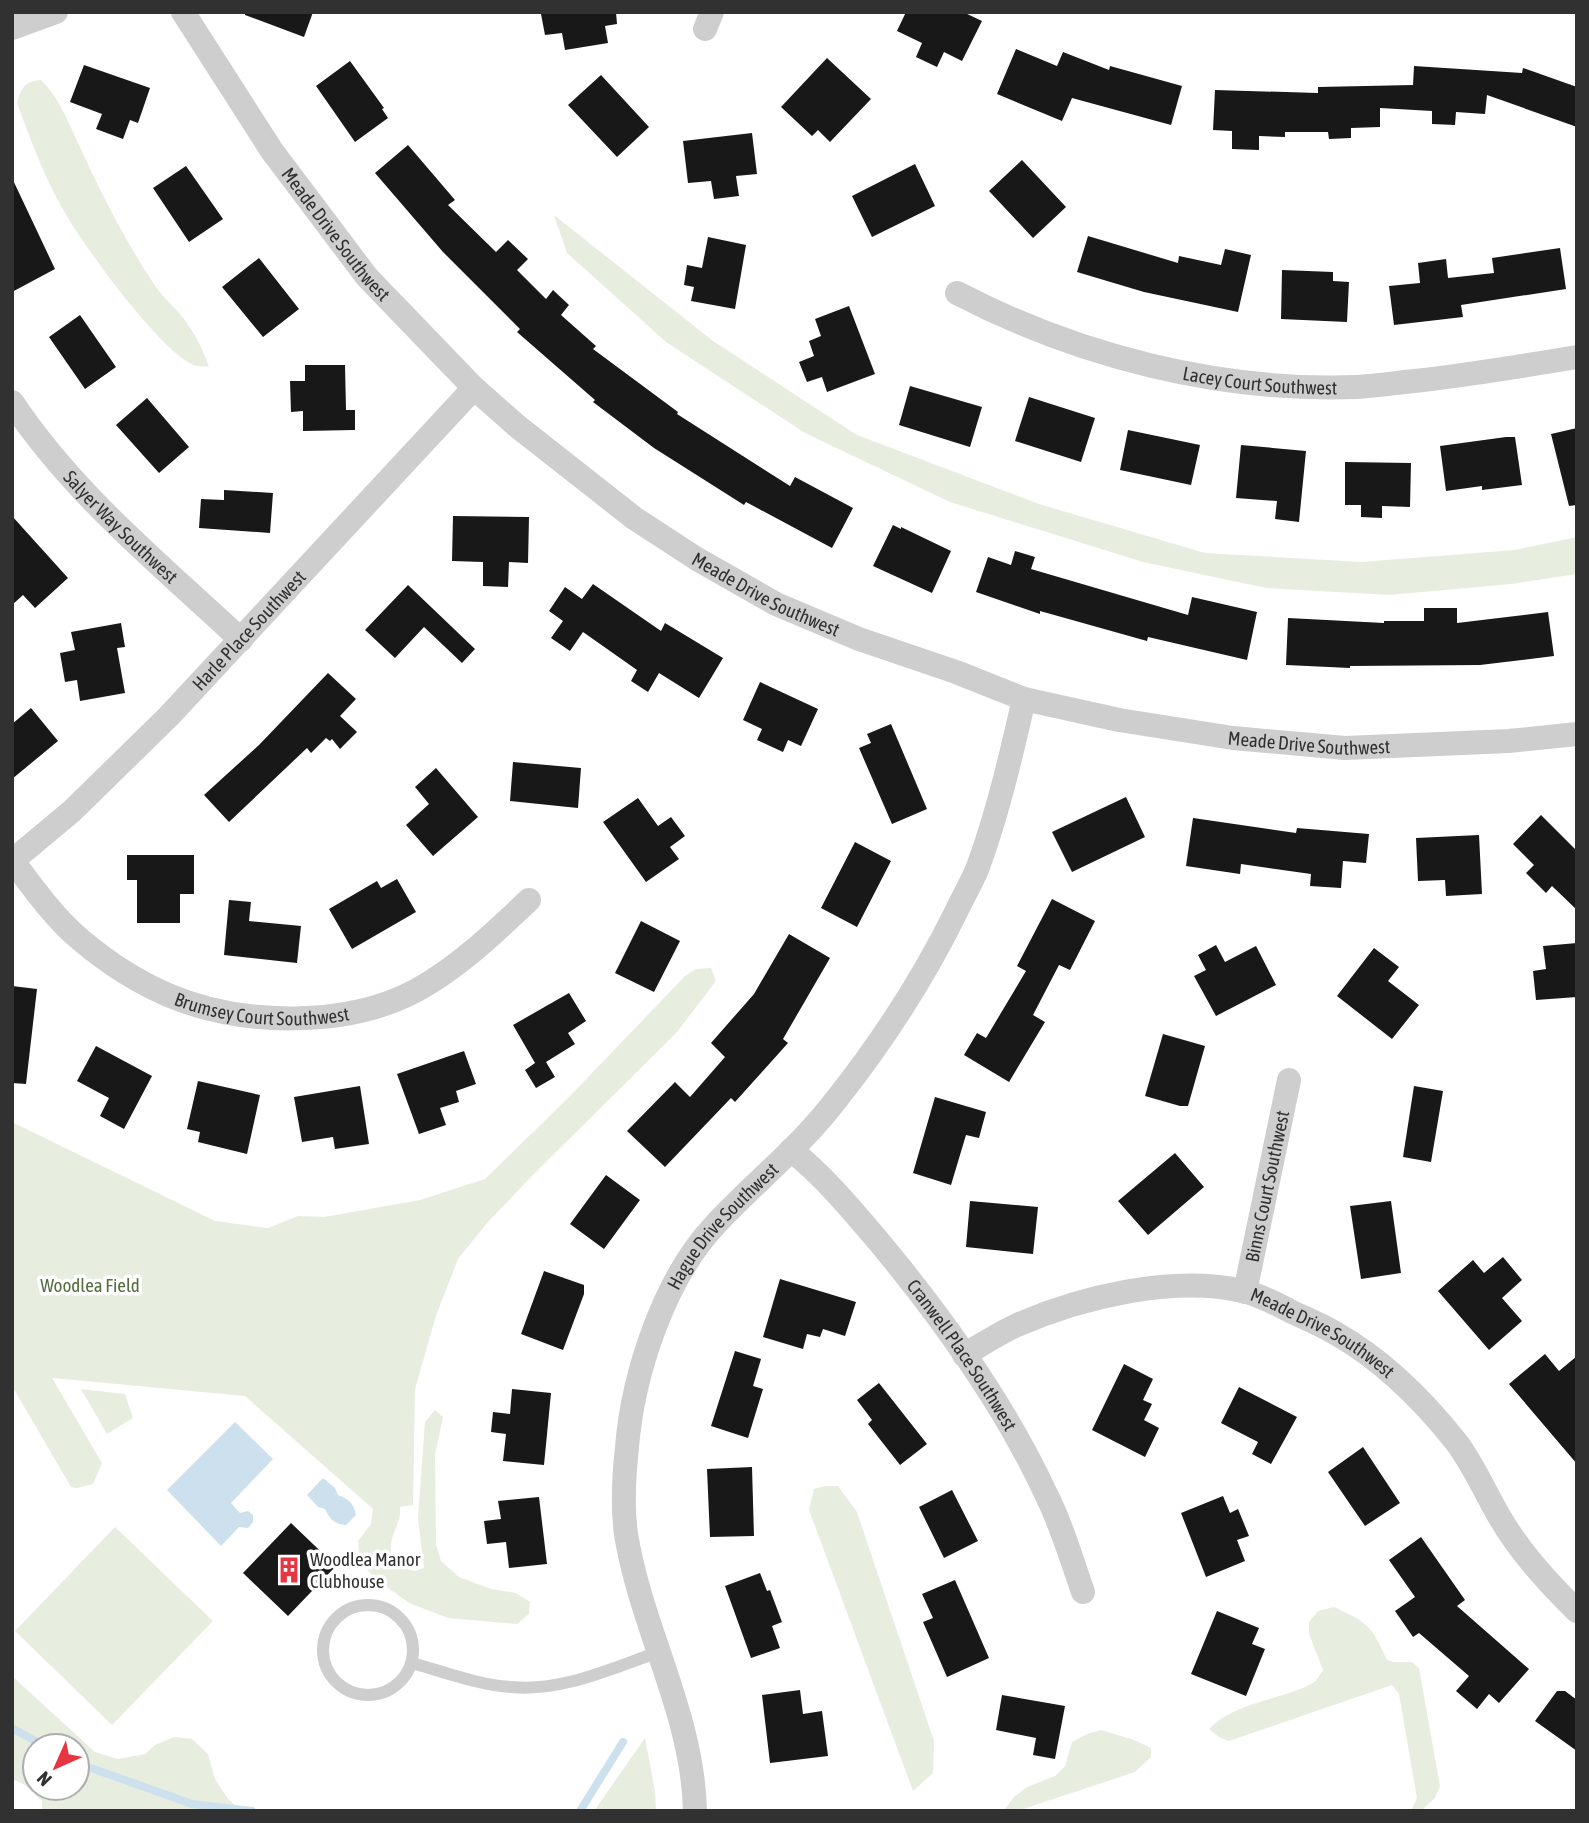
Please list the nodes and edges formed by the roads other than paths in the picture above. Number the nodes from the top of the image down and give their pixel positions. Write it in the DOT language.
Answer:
graph roads {
  1 [pos="55,12"];
  2 [pos="183,12"];
  3 [pos="12,28"];
  4 [pos="957,293"];
  5 [pos="1577,357"];
  6 [pos="474,388"];
  7 [pos="12,402"];
  8 [pos="241,640"];
  9 [pos="1024,699"];
  10 [pos="1577,734"];
  11 [pos="12,861"];
  12 [pos="529,900"];
  13 [pos="1289,1080"];
  14 [pos="791,1150"];
  15 [pos="1245,1292"];
  16 [pos="964,1355"];
  17 [pos="1083,1592"];
  18 [pos="1577,1611"];
  19 [pos="659,1653"];
  20 [pos="412,1663"];
  21 [pos="695,1811"];
  1 -- 3 [label="street"];
  2 -- 6 [label="street, Meade Drive Southwest"];
  4 -- 5 [label="street, Lacey Court Southwest"];
  6 -- 8 [label="street, Harle Place Southwest"];
  6 -- 9 [label="street, Meade Drive Southwest"];
  7 -- 8 [label="street, Salyer Way Southwest"];
  8 -- 11 [label="street, Harle Place Southwest"];
  9 -- 10 [label="street, Meade Drive Southwest"];
  9 -- 14 [label="street, Hague Drive Southwest"];
  11 -- 12 [label="street, Brumsey Court Southwest"];
  13 -- 15 [label="street, Binns Court Southwest"];
  14 -- 16 [label="street, Cranwell Place Southwest"];
  14 -- 19 [label="street, Hague Drive Southwest"];
  15 -- 16 [label="street, Meade Drive Southwest"];
  15 -- 18 [label="street, Meade Drive Southwest"];
  16 -- 17 [label="street, Cranwell Place Southwest"];
  19 -- 20 [label="lane"];
  19 -- 21 [label="street, Hague Drive Southwest"];
  20 -- 20 [label="lane"];
}
